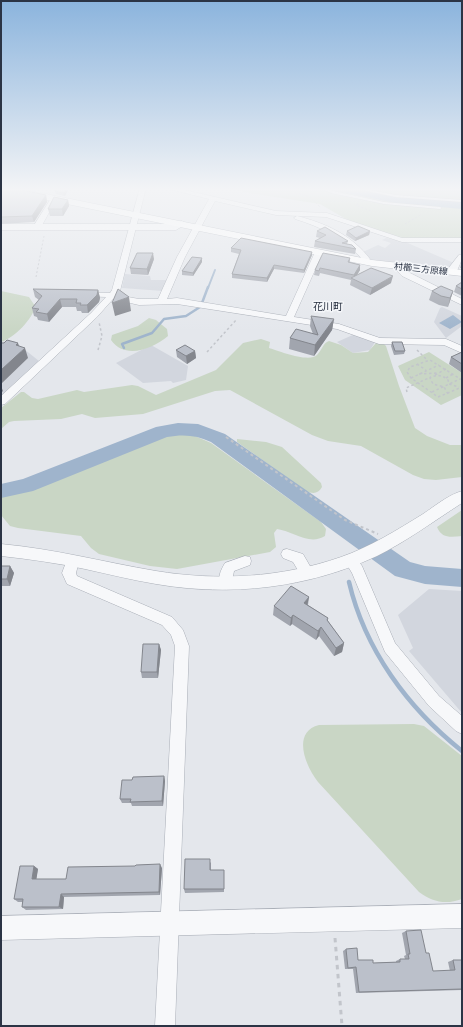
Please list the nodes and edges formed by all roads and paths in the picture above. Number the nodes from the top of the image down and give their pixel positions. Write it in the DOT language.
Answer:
graph roads {
  1 [pos="41,236"];
  2 [pos="131,236"];
  3 [pos="192,236"];
  4 [pos="241,236"];
  5 [pos="339,236"];
  6 [pos="387,236"];
  7 [pos="462,240"];
  8 [pos="319,252"];
  9 [pos="462,257"];
  10 [pos="364,261"];
  11 [pos="402,267"];
  12 [pos="457,272"];
  13 [pos="36,278"];
  14 [pos="75,294"];
  15 [pos="112,296"];
  16 [pos="162,300"];
  17 [pos="462,302"];
  18 [pos="243,312"];
  19 [pos="93,316"];
  20 [pos="289,319"];
  21 [pos="462,337"];
  22 [pos="452,344"];
  23 [pos="98,350"];
  24 [pos="462,350"];
  25 [pos="208,352"];
  26 [pos="417,364"];
  27 [pos="439,365"];
  28 [pos="446,369"];
  29 [pos="426,370"];
  30 [pos="438,373"];
  31 [pos="419,374"];
  32 [pos="453,374"];
  33 [pos="432,376"];
  34 [pos="411,378"];
  35 [pos="446,378"];
  36 [pos="461,379"];
  37 [pos="418,383"];
  38 [pos="449,384"];
  39 [pos="444,387"];
  40 [pos="461,387"];
  41 [pos="407,392"];
  42 [pos="432,392"];
  43 [pos="448,394"];
  44 [pos="1,402"];
  45 [pos="226,437"];
  46 [pos="462,496"];
  47 [pos="386,544"];
  48 [pos="1,550"];
  49 [pos="288,554"];
  50 [pos="357,557"];
  51 [pos="73,561"];
  52 [pos="245,562"];
  53 [pos="307,573"];
  54 [pos="226,583"];
  55 [pos="462,726"];
  56 [pos="462,916"];
  57 [pos="333,920"];
  58 [pos="170,925"];
  59 [pos="1,928"];
  60 [pos="166,1026"];
  61 [pos="342,1026"];
  1 -- 13 [label="path"];
  2 -- 15 [label="street"];
  3 -- 16 [label="street"];
  4 -- 8 [label="main road, 村櫛三方原線"];
  5 -- 10 [label="street"];
  6 -- 7 [label="street"];
  8 -- 10 [label="main road, 村櫛三方原線"];
  8 -- 20 [label="street"];
  9 -- 12 [label="street"];
  10 -- 11 [label="main road, 村櫛三方原線"];
  11 -- 12 [label="main road, 村櫛三方原線"];
  11 -- 17 [label="street"];
  14 -- 15 [label="street"];
  15 -- 16 [label="street"];
  15 -- 19 [label="street"];
  16 -- 18 [label="street"];
  18 -- 20 [label="street"];
  18 -- 25 [label="path"];
  19 -- 23 [label="path"];
  19 -- 44 [label="street"];
  20 -- 22 [label="street"];
  21 -- 22 [label="street"];
  22 -- 24 [label="street"];
  26 -- 27 [label="path"];
  26 -- 29 [label="path"];
  26 -- 34 [label="path"];
  27 -- 28 [label="path"];
  27 -- 29 [label="path"];
  28 -- 30 [label="path"];
  28 -- 32 [label="path"];
  29 -- 31 [label="path"];
  30 -- 31 [label="path"];
  30 -- 33 [label="path"];
  31 -- 34 [label="path"];
  32 -- 35 [label="path"];
  32 -- 36 [label="path"];
  33 -- 35 [label="path"];
  33 -- 37 [label="path"];
  33 -- 39 [label="path"];
  34 -- 37 [label="path"];
  35 -- 38 [label="path"];
  36 -- 38 [label="path"];
  37 -- 41 [label="path"];
  37 -- 42 [label="path"];
  38 -- 39 [label="path"];
  38 -- 40 [label="path"];
  39 -- 42 [label="path"];
  39 -- 43 [label="path"];
  40 -- 43 [label="path"];
  42 -- 43 [label="path"];
  45 -- 47 [label="path"];
  46 -- 47 [label="street"];
  47 -- 50 [label="street"];
  48 -- 51 [label="street"];
  49 -- 53 [label="street"];
  50 -- 53 [label="street"];
  50 -- 55 [label="street"];
  51 -- 54 [label="street"];
  51 -- 58 [label="street"];
  52 -- 54 [label="street"];
  53 -- 54 [label="street"];
  56 -- 57 [label="street"];
  57 -- 58 [label="street"];
  57 -- 61 [label="path"];
  58 -- 59 [label="street"];
  58 -- 60 [label="street"];
}
